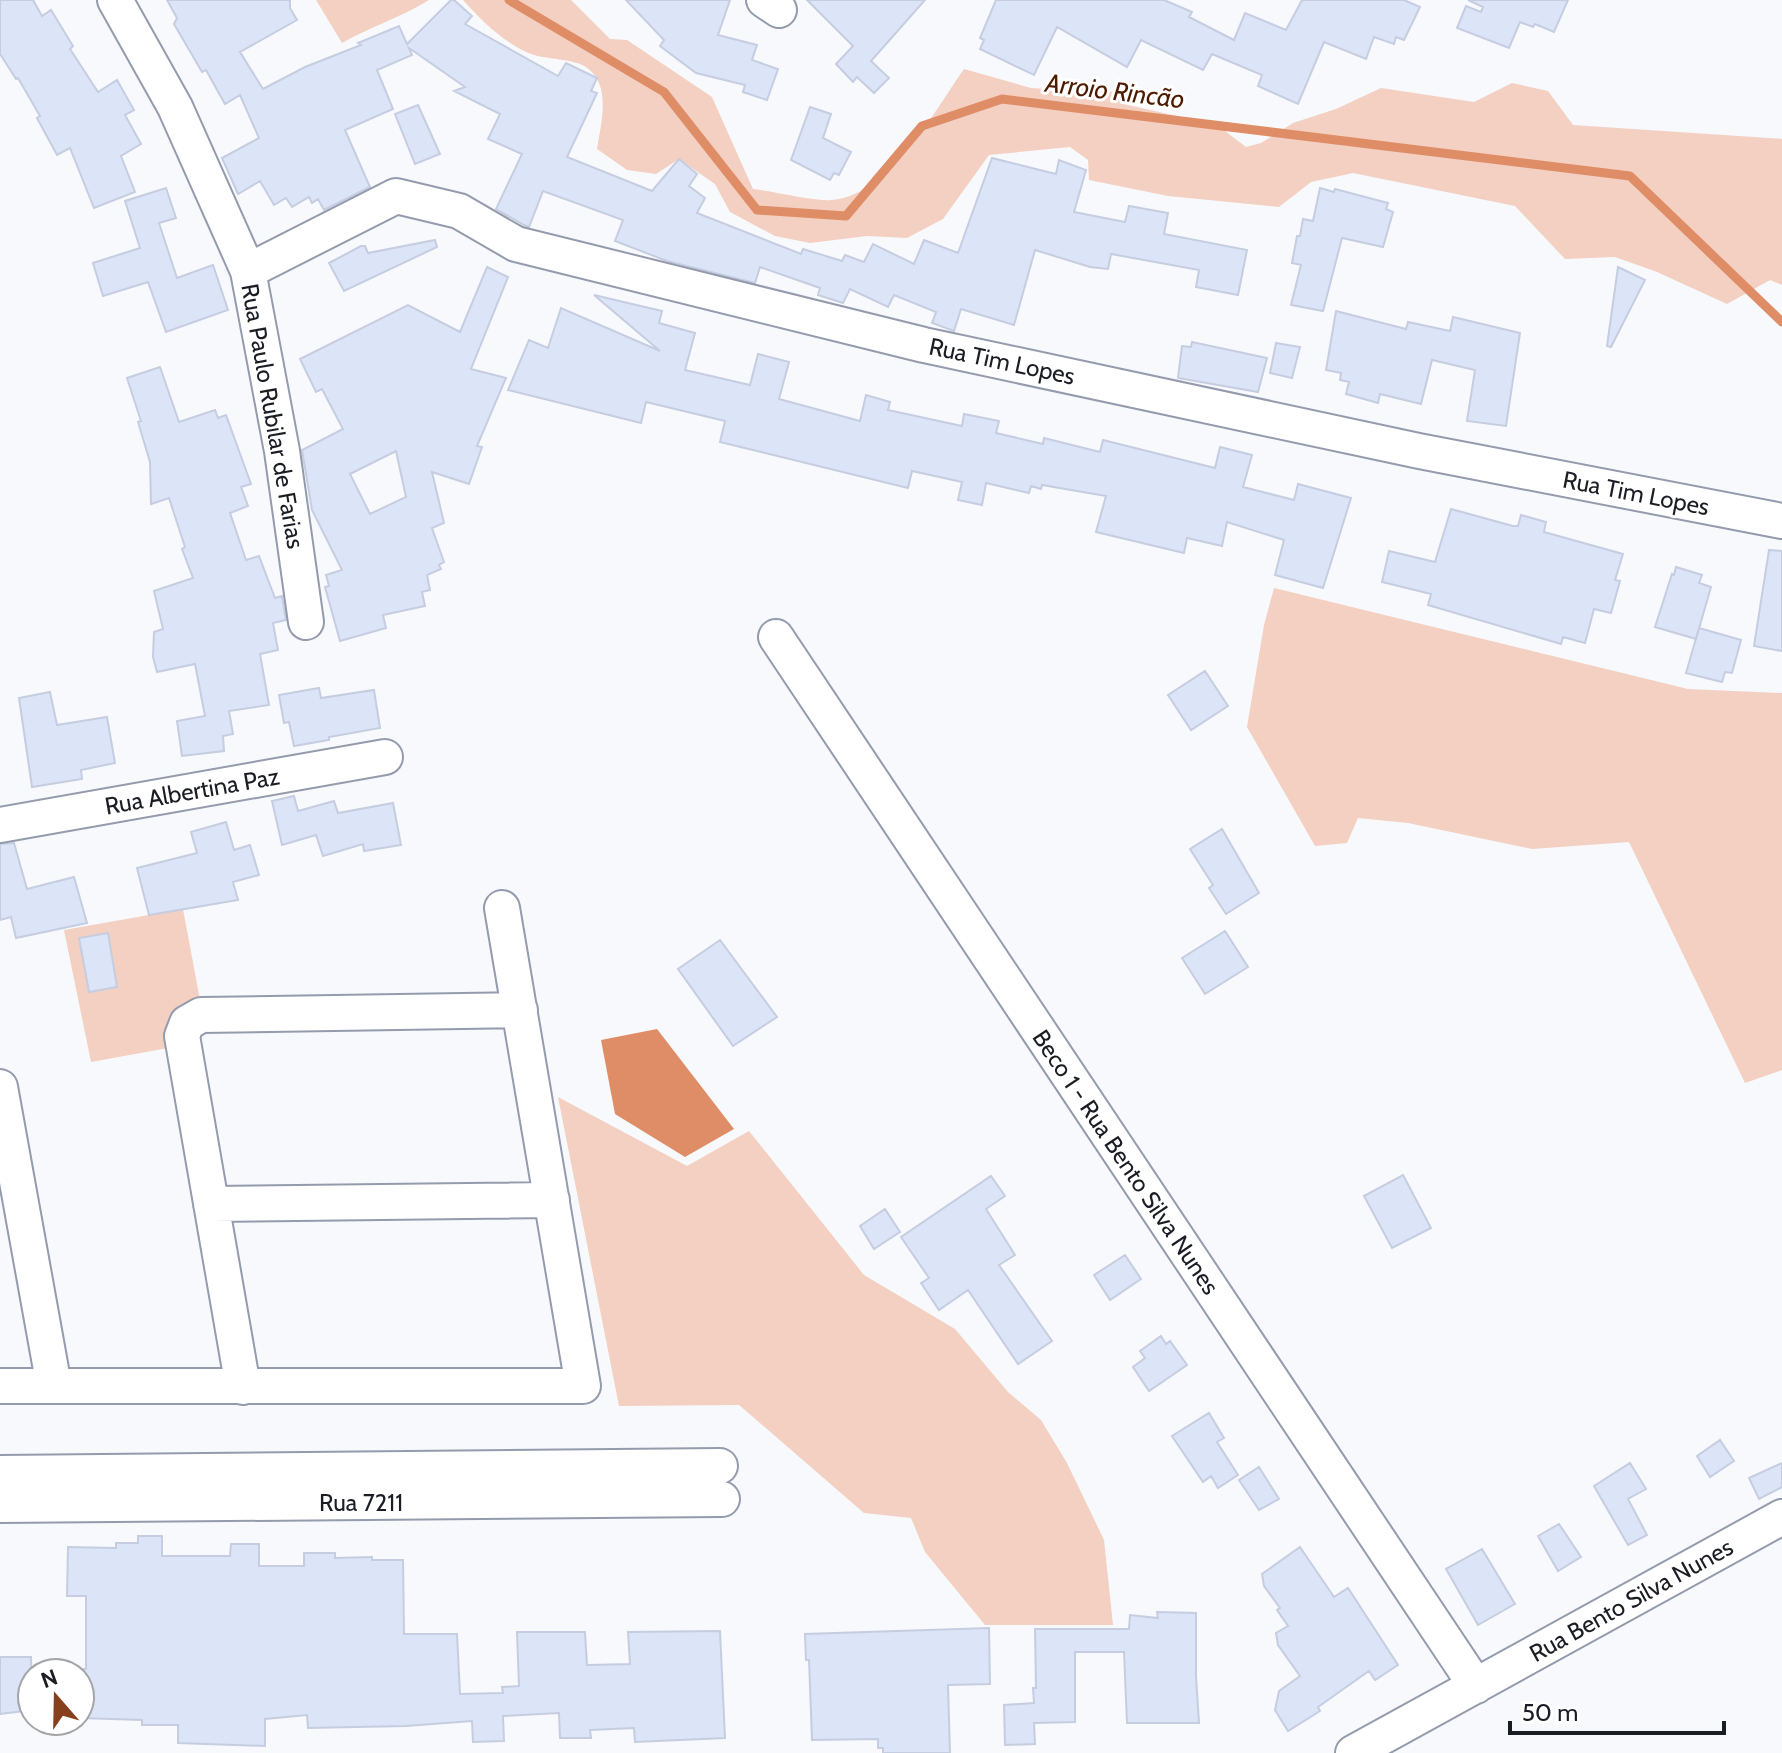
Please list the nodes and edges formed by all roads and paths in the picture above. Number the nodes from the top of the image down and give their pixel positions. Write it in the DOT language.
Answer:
graph roads {
  1 [pos="115,0"];
  2 [pos="248,271"];
  3 [pos="1782,521"];
  4 [pos="306,622"];
  5 [pos="776,637"];
  6 [pos="385,757"];
  7 [pos="0,825"];
  8 [pos="502,908"];
  9 [pos="520,1010"];
  10 [pos="0,1087"];
  11 [pos="552,1200"];
  12 [pos="211,1204"];
  13 [pos="0,1386"];
  14 [pos="54,1386"];
  15 [pos="243,1387"];
  16 [pos="0,1473"];
  17 [pos="0,1505"];
  18 [pos="1782,1517"];
  19 [pos="1476,1686"];
  20 [pos="1353,1753"];
  1 -- 2 [label="street, Rua Paulo Rubilar de Farias"];
  2 -- 3 [label="street, Rua Tim Lopes"];
  2 -- 4 [label="street, Rua Paulo Rubilar de Farias"];
  5 -- 19 [label="street, Beco 1 - Rua Bento Silva Nunes"];
  6 -- 7 [label="street, Rua Albertina Paz"];
  8 -- 9 [label="street"];
  9 -- 11 [label="street"];
  9 -- 12 [label="street"];
  10 -- 14 [label="street"];
  11 -- 12 [label="street"];
  11 -- 15 [label="street"];
  12 -- 15 [label="street"];
  13 -- 14 [label="street"];
  14 -- 15 [label="street"];
  16 -- 17 [label="street, Rua 7211"];
  18 -- 19 [label="street, Rua Bento Silva Nunes"];
  19 -- 20 [label="street, Rua Bento Silva Nunes"];
}
